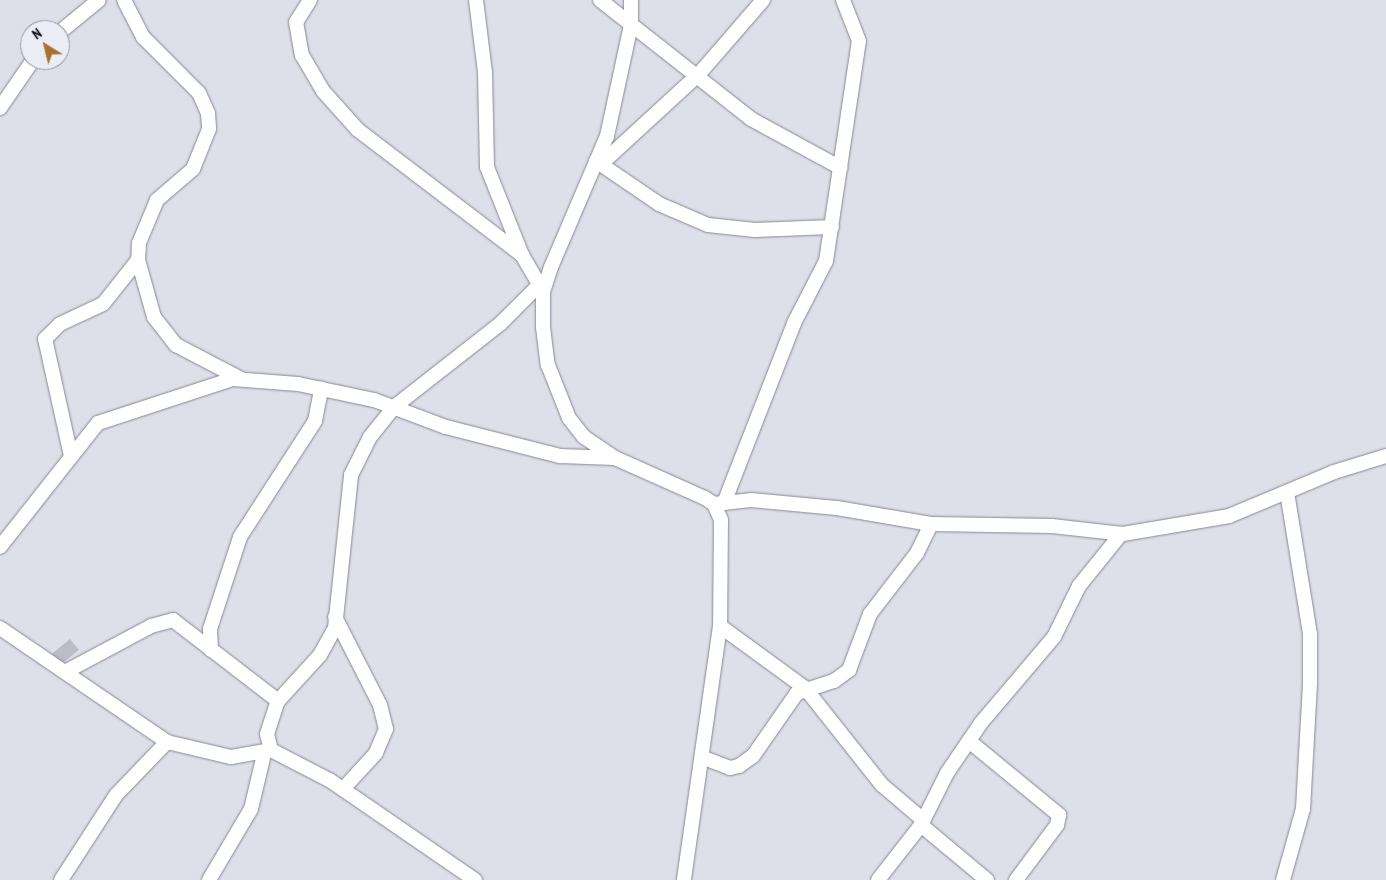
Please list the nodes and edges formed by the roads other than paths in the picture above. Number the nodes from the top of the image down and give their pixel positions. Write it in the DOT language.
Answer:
graph roads {
  1 [pos="99,0"];
  2 [pos="124,0"];
  3 [pos="310,0"];
  4 [pos="476,0"];
  5 [pos="600,0"];
  6 [pos="631,0"];
  7 [pos="763,0"];
  8 [pos="842,0"];
  9 [pos="70,24"];
  10 [pos="631,25"];
  11 [pos="26,70"];
  12 [pos="700,74"];
  13 [pos="0,108"];
  14 [pos="599,162"];
  15 [pos="841,168"];
  16 [pos="832,227"];
  17 [pos="522,255"];
  18 [pos="138,260"];
  19 [pos="541,288"];
  20 [pos="241,380"];
  21 [pos="321,389"];
  22 [pos="394,407"];
  23 [pos="71,456"];
  24 [pos="1386,456"];
  25 [pos="615,458"];
  26 [pos="1287,492"];
  27 [pos="719,504"];
  28 [pos="931,524"];
  29 [pos="1121,534"];
  30 [pos="0,547"];
  31 [pos="335,616"];
  32 [pos="720,626"];
  33 [pos="0,628"];
  34 [pos="211,650"];
  35 [pos="64,672"];
  36 [pos="804,688"];
  37 [pos="278,701"];
  38 [pos="969,741"];
  39 [pos="167,742"];
  40 [pos="268,752"];
  41 [pos="704,758"];
  42 [pos="343,789"];
  43 [pos="921,822"];
  44 [pos="61,880"];
  45 [pos="209,880"];
  46 [pos="475,880"];
  47 [pos="684,880"];
  48 [pos="878,880"];
  49 [pos="987,880"];
  50 [pos="1016,880"];
  51 [pos="1283,880"];
  1 -- 9 [label="street"];
  2 -- 18 [label="street"];
  3 -- 17 [label="street"];
  4 -- 17 [label="street"];
  5 -- 10 [label="street"];
  6 -- 10 [label="street"];
  7 -- 12 [label="street"];
  8 -- 15 [label="street"];
  10 -- 12 [label="street"];
  10 -- 14 [label="street"];
  11 -- 13 [label="street"];
  12 -- 14 [label="street"];
  12 -- 15 [label="street"];
  14 -- 16 [label="street"];
  14 -- 19 [label="street"];
  15 -- 16 [label="street"];
  16 -- 27 [label="street"];
  17 -- 19 [label="street"];
  18 -- 20 [label="street"];
  18 -- 23 [label="street"];
  19 -- 22 [label="street"];
  19 -- 25 [label="street"];
  20 -- 21 [label="street"];
  20 -- 23 [label="street"];
  21 -- 22 [label="street"];
  21 -- 34 [label="street"];
  22 -- 25 [label="street"];
  22 -- 31 [label="street"];
  23 -- 30 [label="street"];
  24 -- 26 [label="street"];
  25 -- 27 [label="street"];
  26 -- 29 [label="street"];
  26 -- 51 [label="street"];
  27 -- 28 [label="street"];
  27 -- 32 [label="street"];
  28 -- 29 [label="street"];
  28 -- 36 [label="street"];
  29 -- 38 [label="street"];
  31 -- 37 [label="street"];
  31 -- 42 [label="street"];
  32 -- 36 [label="street"];
  32 -- 41 [label="street"];
  33 -- 35 [label="street"];
  34 -- 35 [label="street"];
  34 -- 37 [label="street"];
  35 -- 39 [label="street"];
  36 -- 41 [label="street"];
  36 -- 43 [label="street"];
  37 -- 40 [label="street"];
  38 -- 43 [label="street"];
  38 -- 50 [label="street"];
  39 -- 40 [label="street"];
  39 -- 44 [label="street"];
  40 -- 42 [label="street"];
  40 -- 45 [label="street"];
  41 -- 47 [label="street"];
  42 -- 46 [label="street"];
  43 -- 48 [label="street"];
  43 -- 49 [label="street"];
}
